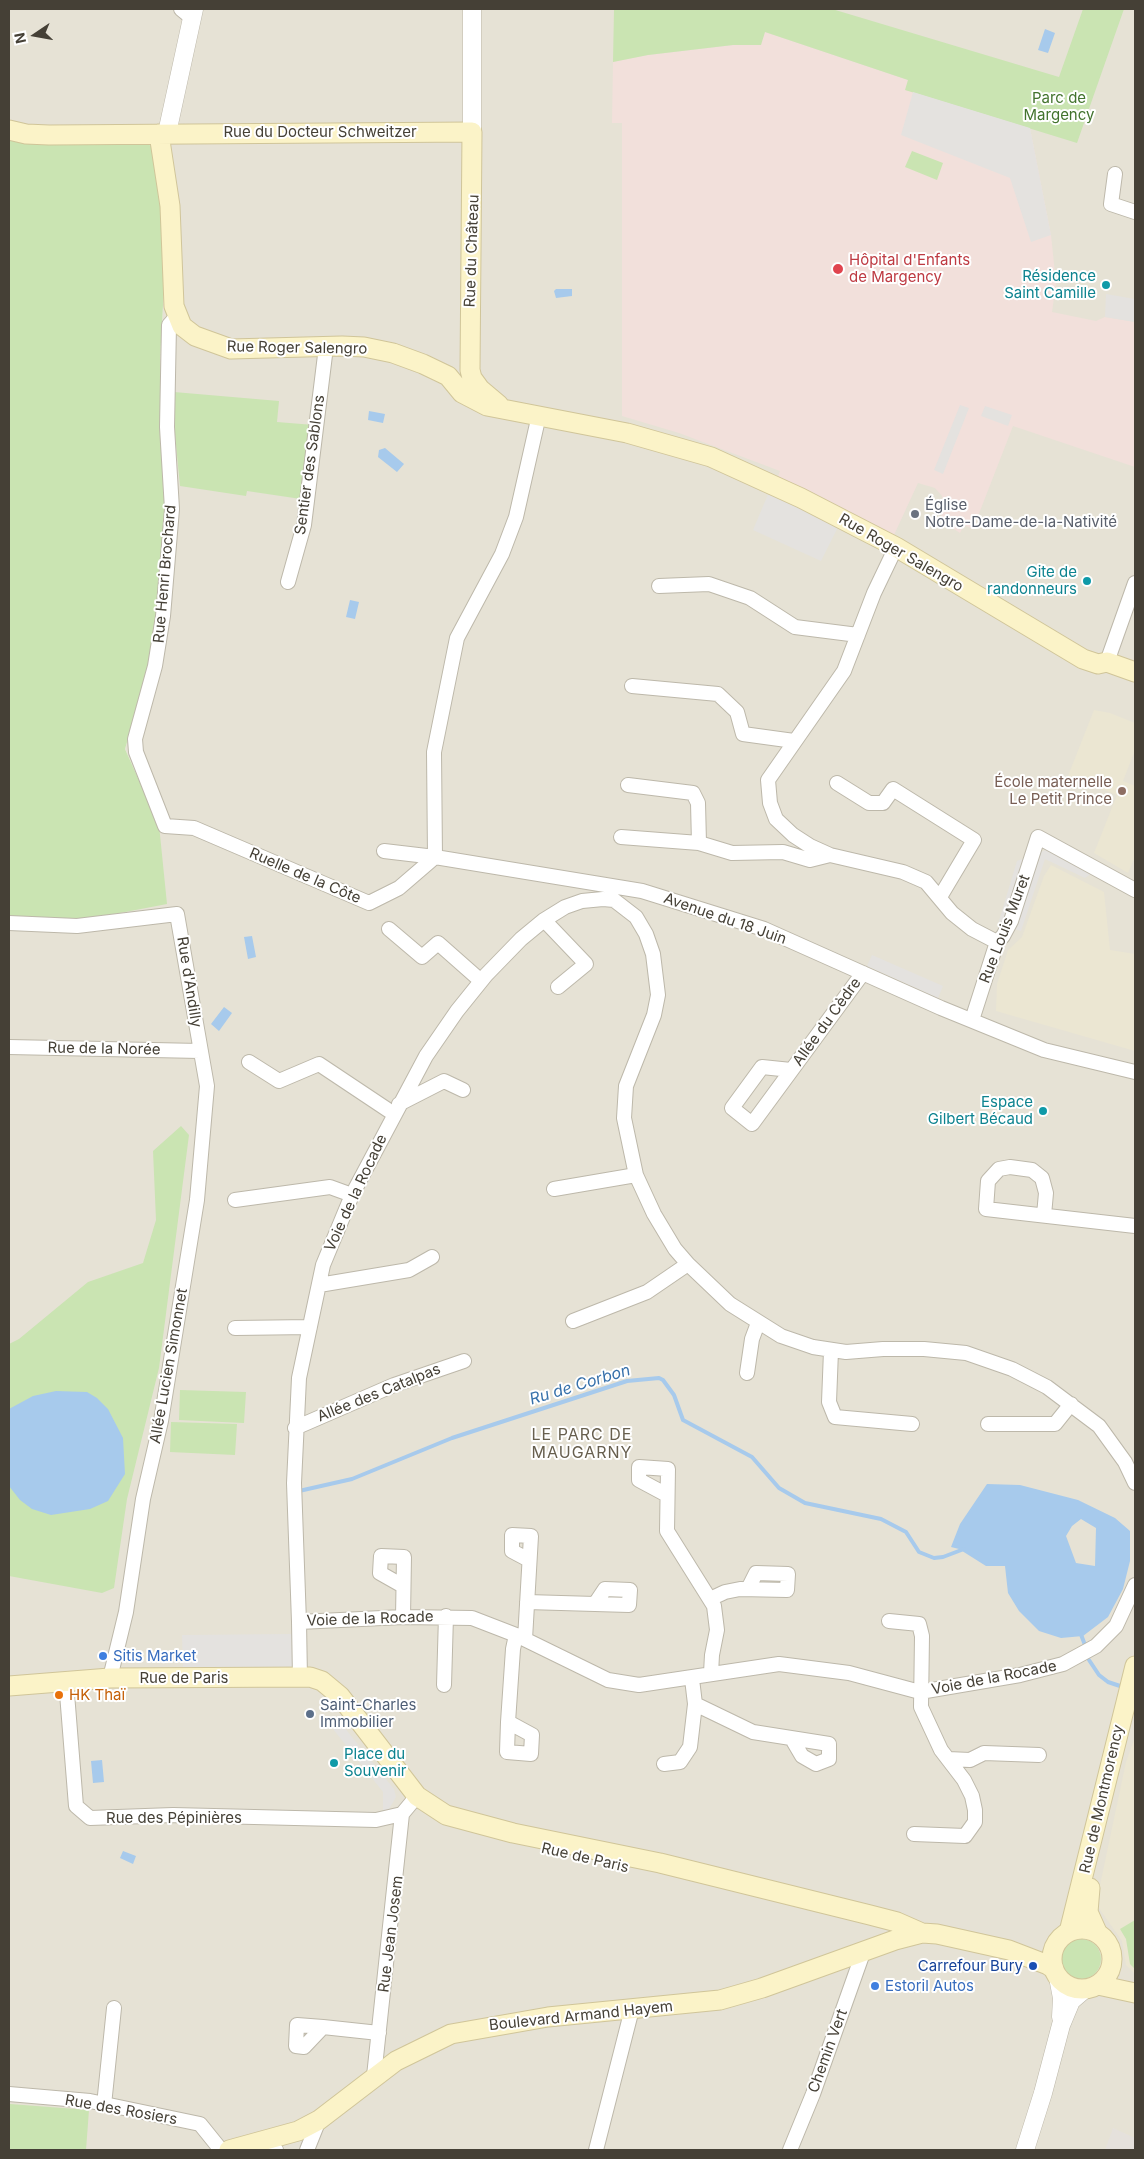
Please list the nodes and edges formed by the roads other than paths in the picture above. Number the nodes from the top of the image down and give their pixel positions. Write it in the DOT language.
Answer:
graph roads {
  1 [pos="472,9"];
  2 [pos="189,12"];
  3 [pos="9,130"];
  4 [pos="472,132"];
  5 [pos="163,133"];
  6 [pos="1115,174"];
  7 [pos="1135,212"];
  8 [pos="177,316"];
  9 [pos="326,347"];
  10 [pos="471,374"];
  11 [pos="451,381"];
  12 [pos="502,407"];
  13 [pos="539,414"];
  14 [pos="896,547"];
  15 [pos="288,582"];
  16 [pos="1135,583"];
  17 [pos="659,586"];
  18 [pos="858,635"];
  19 [pos="1107,662"];
  20 [pos="1135,672"];
  21 [pos="632,686"];
  22 [pos="794,740"];
  23 [pos="837,784"];
  24 [pos="628,785"];
  25 [pos="165,826"];
  26 [pos="793,835"];
  27 [pos="622,837"];
  28 [pos="699,844"];
  29 [pos="384,851"];
  30 [pos="783,852"];
  31 [pos="830,855"];
  32 [pos="435,857"];
  33 [pos="1135,890"];
  34 [pos="940,897"];
  35 [pos="544,920"];
  36 [pos="9,923"];
  37 [pos="389,929"];
  38 [pos="997,942"];
  39 [pos="863,973"];
  40 [pos="481,981"];
  41 [pos="558,987"];
  42 [pos="972,1020"];
  43 [pos="9,1047"];
  44 [pos="200,1051"];
  45 [pos="250,1062"];
  46 [pos="792,1070"];
  47 [pos="1135,1072"];
  48 [pos="463,1090"];
  49 [pos="396,1109"];
  50 [pos="636,1175"];
  51 [pos="554,1189"];
  52 [pos="352,1195"];
  53 [pos="235,1200"];
  54 [pos="1044,1215"];
  55 [pos="1135,1226"];
  56 [pos="432,1257"];
  57 [pos="688,1264"];
  58 [pos="318,1286"];
  59 [pos="573,1321"];
  60 [pos="758,1323"];
  61 [pos="310,1326"];
  62 [pos="235,1328"];
  63 [pos="831,1351"];
  64 [pos="464,1361"];
  65 [pos="748,1373"];
  66 [pos="1071,1404"];
  67 [pos="912,1424"];
  68 [pos="988,1424"];
  69 [pos="295,1428"];
  70 [pos="1135,1483"];
  71 [pos="667,1495"];
  72 [pos="529,1560"];
  73 [pos="1135,1585"];
  74 [pos="402,1586"];
  75 [pos="748,1589"];
  76 [pos="710,1599"];
  77 [pos="527,1602"];
  78 [pos="595,1604"];
  79 [pos="446,1616"];
  80 [pos="402,1617"];
  81 [pos="889,1621"];
  82 [pos="299,1622"];
  83 [pos="521,1637"];
  84 [pos="1135,1666"];
  85 [pos="711,1673"];
  86 [pos="110,1678"];
  87 [pos="300,1678"];
  88 [pos="692,1679"];
  89 [pos="66,1681"];
  90 [pos="444,1685"];
  91 [pos="9,1686"];
  92 [pos="920,1692"];
  93 [pos="1135,1697"];
  94 [pos="694,1704"];
  95 [pos="508,1722"];
  96 [pos="792,1739"];
  97 [pos="1039,1754"];
  98 [pos="948,1759"];
  99 [pos="664,1764"];
  100 [pos="411,1804"];
  101 [pos="914,1834"];
  102 [pos="1097,1932"];
  103 [pos="922,1933"];
  104 [pos="1064,1936"];
  105 [pos="896,1940"];
  106 [pos="864,1950"];
  107 [pos="1009,1950"];
  108 [pos="1113,1960"];
  109 [pos="1056,1973"];
  110 [pos="1135,1985"];
  111 [pos="1091,1987"];
  112 [pos="1135,1993"];
  113 [pos="114,2008"];
  114 [pos="632,2009"];
  115 [pos="1061,2025"];
  116 [pos="323,2027"];
  117 [pos="379,2033"];
  118 [pos="374,2076"];
  119 [pos="9,2094"];
  120 [pos="104,2105"];
  121 [pos="319,2120"];
  122 [pos="270,2145"];
  123 [pos="221,2150"];
  124 [pos="229,2150"];
  125 [pos="307,2150"];
  126 [pos="596,2150"];
  127 [pos="790,2150"];
  128 [pos="1025,2150"];
  1 -- 4 [label="street"];
  2 -- 5 [label="street"];
  3 -- 5 [label="main road, Rue du Docteur Schweitzer"];
  4 -- 5 [label="main road, Rue du Docteur Schweitzer"];
  4 -- 10 [label="main road, Rue du Château"];
  5 -- 8 [label="main road"];
  6 -- 7 [label="street"];
  8 -- 9 [label="main road, Rue Roger Salengro"];
  8 -- 25 [label="street, Rue Henri Brochard"];
  9 -- 11 [label="main road, Rue Roger Salengro"];
  9 -- 15 [label="street, Sentier des Sablons"];
  10 -- 11 [label="street"];
  10 -- 12 [label="main road, Rue Roger Salengro"];
  11 -- 12 [label="main road, Rue Roger Salengro"];
  12 -- 13 [label="main road, Rue Roger Salengro"];
  13 -- 14 [label="main road, Rue Roger Salengro"];
  13 -- 32 [label="street"];
  14 -- 18 [label="street"];
  14 -- 19 [label="main road, Rue Roger Salengro"];
  16 -- 19 [label="street"];
  17 -- 18 [label="street"];
  18 -- 22 [label="street"];
  19 -- 20 [label="main road, Rue Roger Salengro"];
  21 -- 22 [label="street"];
  22 -- 26 [label="street"];
  23 -- 34 [label="street"];
  24 -- 28 [label="street"];
  25 -- 32 [label="street, Ruelle de la Côte"];
  26 -- 30 [label="street"];
  26 -- 31 [label="street"];
  27 -- 28 [label="street"];
  28 -- 30 [label="street"];
  29 -- 32 [label="street, Avenue du 18 Juin"];
  30 -- 31 [label="street"];
  31 -- 34 [label="street"];
  32 -- 39 [label="street, Avenue du 18 Juin"];
  33 -- 38 [label="street, Rue Louis Muret"];
  34 -- 38 [label="street"];
  35 -- 40 [label="street, Voie de la Rocade"];
  35 -- 41 [label="street"];
  35 -- 50 [label="street, Voie de la Rocade"];
  36 -- 44 [label="street, Rue d'Andilly"];
  37 -- 40 [label="street"];
  38 -- 42 [label="street, Rue Louis Muret"];
  39 -- 42 [label="street, Avenue du 18 Juin"];
  39 -- 46 [label="street, Allée du Cèdre"];
  40 -- 49 [label="street, Voie de la Rocade"];
  42 -- 47 [label="street, Avenue du 18 Juin"];
  43 -- 44 [label="street, Rue de la Norée"];
  44 -- 86 [label="street, Allée Lucien Simonnet"];
  45 -- 49 [label="street"];
  46 -- 46 [label="street, Allée du Cèdre"];
  48 -- 49 [label="street"];
  49 -- 52 [label="street, Voie de la Rocade"];
  50 -- 51 [label="street"];
  50 -- 57 [label="street, Voie de la Rocade"];
  52 -- 53 [label="street"];
  52 -- 58 [label="street, Voie de la Rocade"];
  54 -- 54 [label="street"];
  54 -- 55 [label="street"];
  56 -- 58 [label="street"];
  57 -- 59 [label="street"];
  57 -- 60 [label="street, Voie de la Rocade"];
  58 -- 61 [label="street, Voie de la Rocade"];
  60 -- 63 [label="street, Voie de la Rocade"];
  60 -- 65 [label="street"];
  61 -- 62 [label="street"];
  61 -- 69 [label="street, Voie de la Rocade"];
  63 -- 66 [label="street, Voie de la Rocade"];
  63 -- 67 [label="street"];
  64 -- 69 [label="street, Allée des Catalpas"];
  66 -- 68 [label="street"];
  66 -- 70 [label="street, Voie de la Rocade"];
  69 -- 82 [label="street, Voie de la Rocade"];
  71 -- 76 [label="street"];
  72 -- 77 [label="street"];
  73 -- 92 [label="street, Voie de la Rocade"];
  74 -- 80 [label="street"];
  75 -- 76 [label="street"];
  76 -- 85 [label="street"];
  77 -- 78 [label="street"];
  77 -- 83 [label="street"];
  79 -- 80 [label="street, Voie de la Rocade"];
  79 -- 83 [label="street, Voie de la Rocade"];
  79 -- 90 [label="street"];
  80 -- 82 [label="street, Voie de la Rocade"];
  81 -- 92 [label="street"];
  82 -- 87 [label="street"];
  83 -- 88 [label="street, Voie de la Rocade"];
  83 -- 95 [label="street"];
  84 -- 104 [label="main road, Rue de Montmorency"];
  85 -- 88 [label="street, Voie de la Rocade"];
  85 -- 92 [label="street, Voie de la Rocade"];
  86 -- 87 [label="main road, Rue de Paris"];
  86 -- 89 [label="main road, Rue de Paris"];
  87 -- 100 [label="main road, Rue de Paris"];
  88 -- 94 [label="street"];
  89 -- 91 [label="main road, Rue de Paris"];
  89 -- 100 [label="street, Rue des Pépinières"];
  92 -- 98 [label="street"];
  93 -- 102 [label="main road"];
  94 -- 96 [label="street"];
  94 -- 99 [label="street"];
  97 -- 98 [label="street"];
  98 -- 101 [label="street"];
  100 -- 103 [label="main road, Rue de Paris"];
  100 -- 105 [label="main road, Rue de Paris"];
  100 -- 117 [label="street, Rue Jean Josem"];
  102 -- 104 [label="main road"];
  102 -- 108 [label="main road"];
  103 -- 105 [label="main road, Rue de Paris"];
  103 -- 107 [label="main road, Rue de Paris"];
  104 -- 107 [label="main road, Rue de Paris"];
  104 -- 109 [label="main road"];
  105 -- 106 [label="main road, Boulevard Armand Hayem"];
  106 -- 114 [label="main road, Boulevard Armand Hayem"];
  106 -- 127 [label="street, Chemin Vert"];
  107 -- 109 [label="main road, Rue de Paris"];
  108 -- 110 [label="main road"];
  108 -- 111 [label="main road"];
  109 -- 111 [label="main road"];
  109 -- 115 [label="street"];
  111 -- 112 [label="main road"];
  111 -- 115 [label="street"];
  113 -- 120 [label="street"];
  114 -- 118 [label="main road, Boulevard Armand Hayem"];
  114 -- 126 [label="street"];
  115 -- 128 [label="street"];
  116 -- 117 [label="street"];
  117 -- 118 [label="street, Rue Jean Josem"];
  118 -- 121 [label="main road, Boulevard Armand Hayem"];
  119 -- 120 [label="street, Rue des Rosiers"];
  120 -- 123 [label="street, Rue des Rosiers"];
  121 -- 122 [label="main road, Boulevard Armand Hayem"];
  121 -- 125 [label="street"];
  122 -- 124 [label="main road, Boulevard Armand Hayem"];
}
